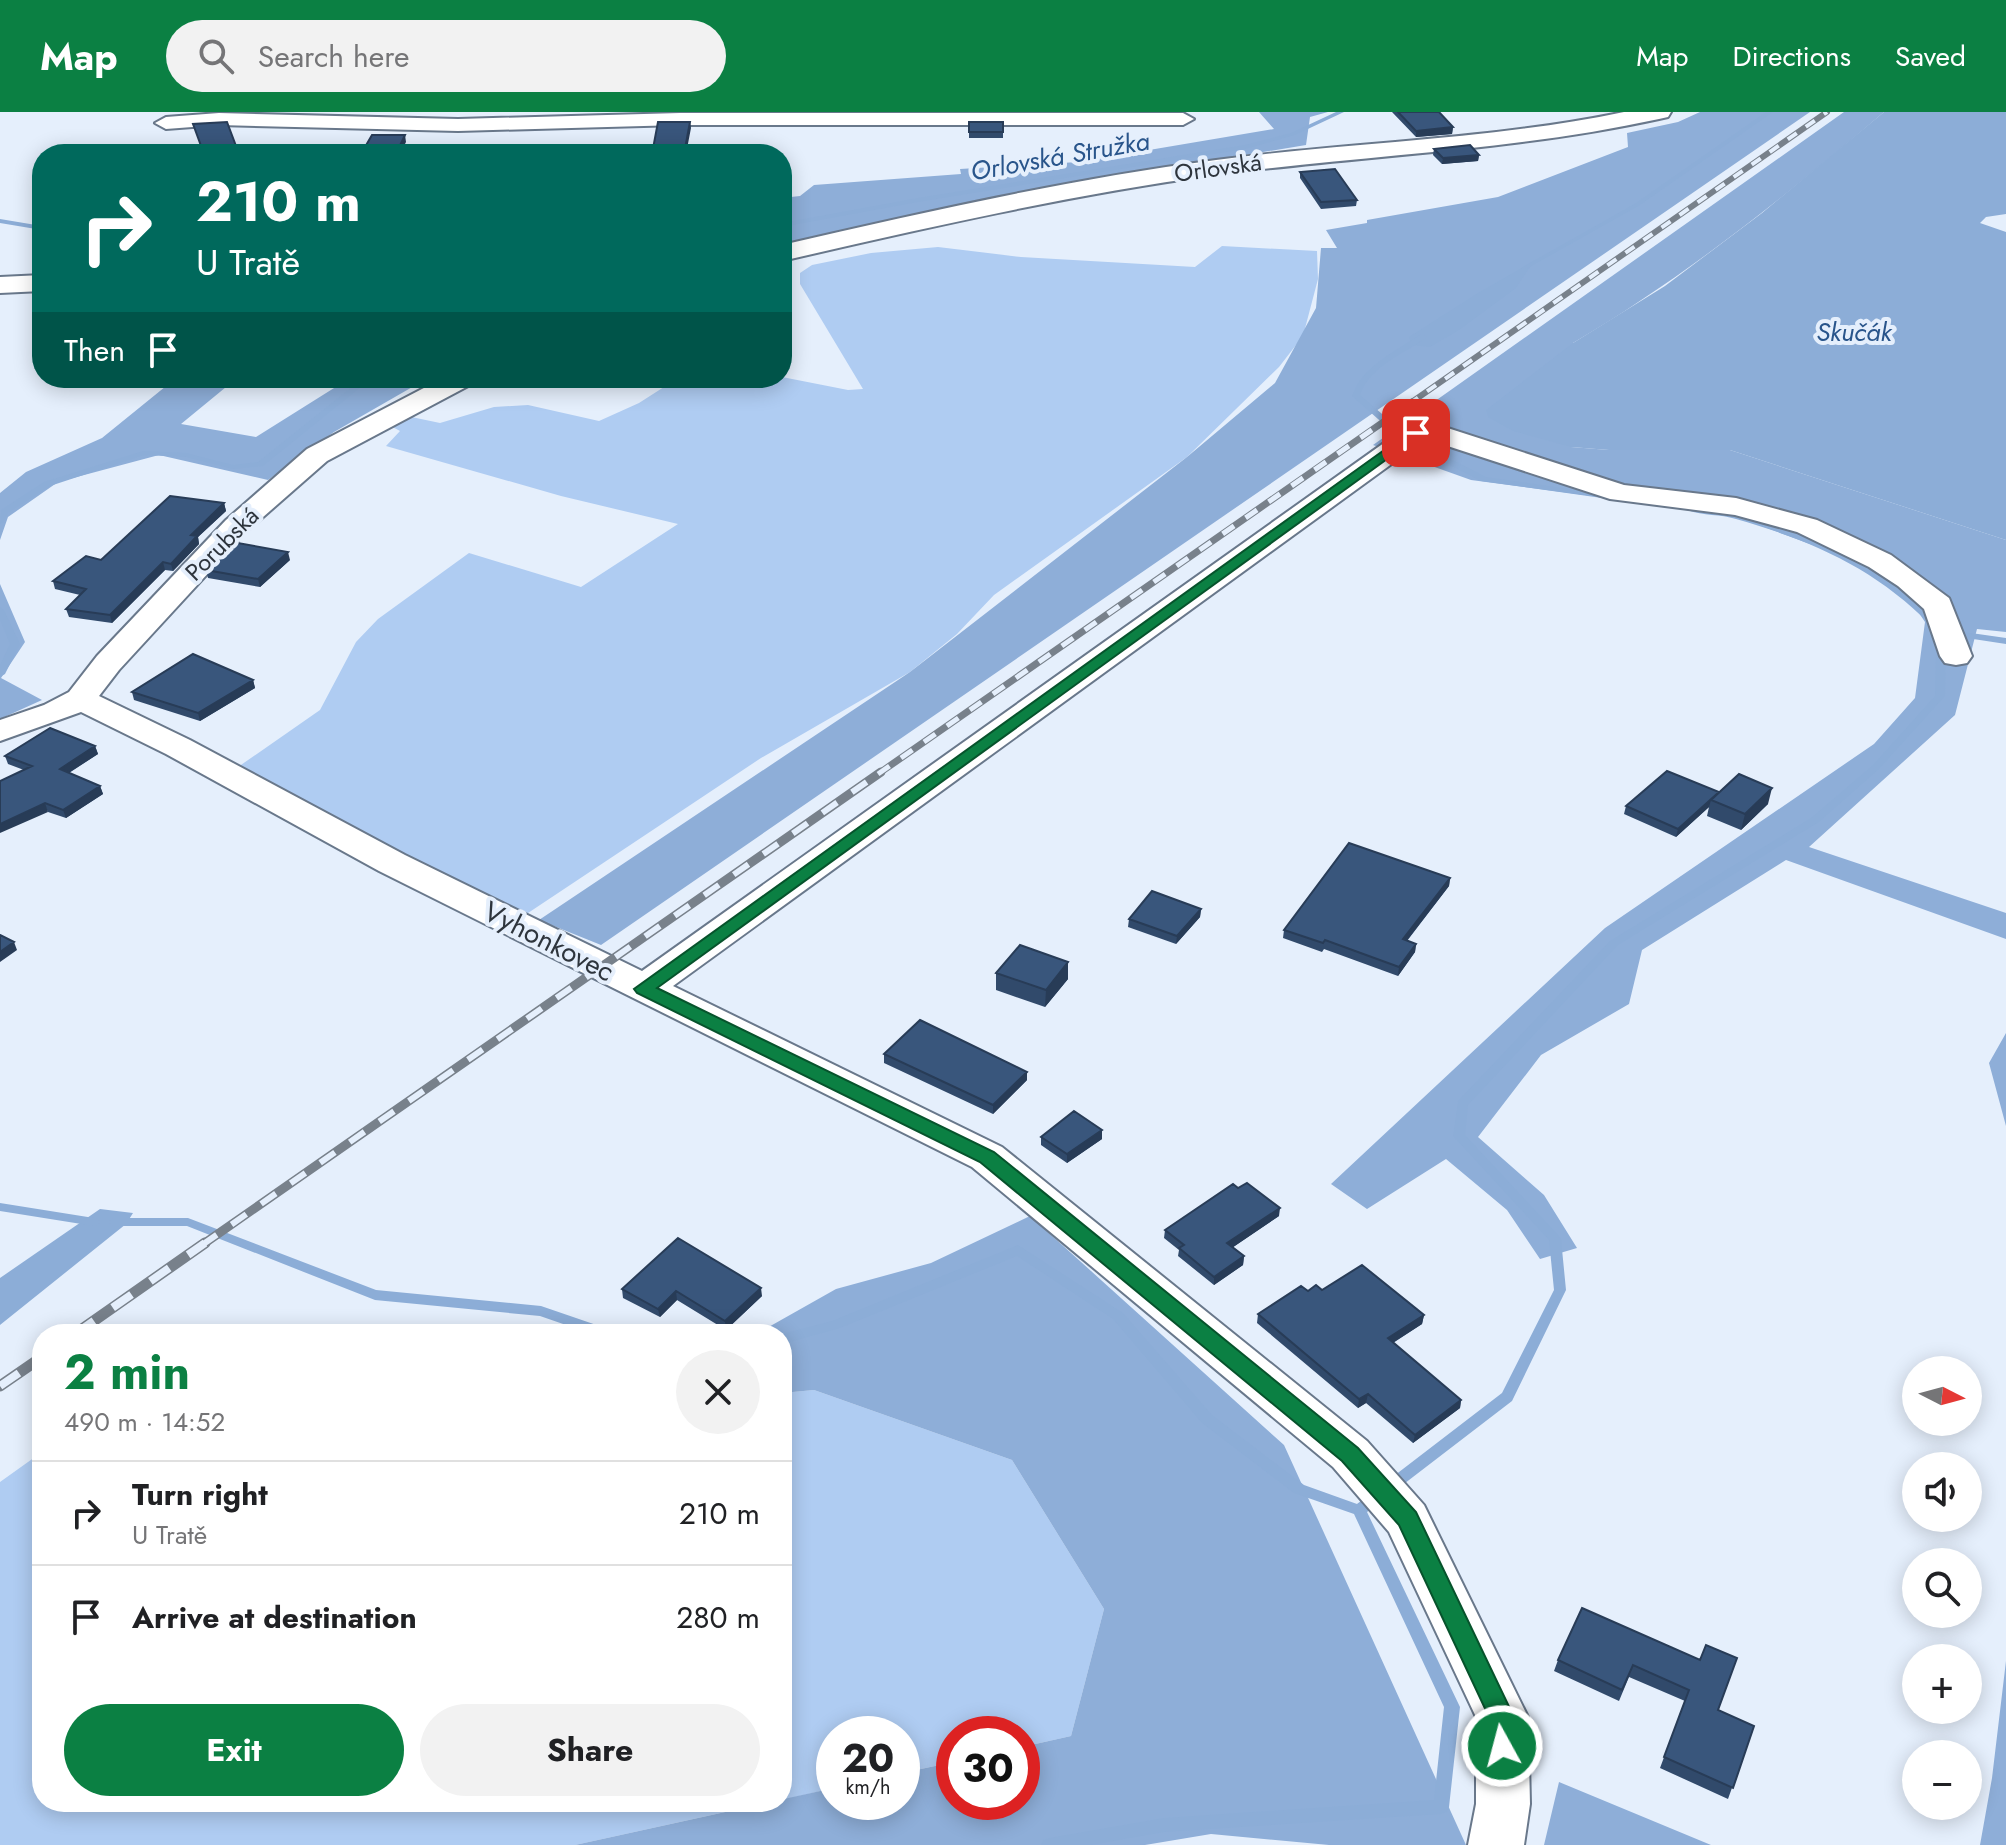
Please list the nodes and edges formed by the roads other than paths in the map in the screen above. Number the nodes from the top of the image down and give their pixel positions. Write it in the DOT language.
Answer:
graph roads {
  1 [pos="1659,112"];
  2 [pos="1183,119"];
  3 [pos="165,125"];
  4 [pos="792,251"];
  5 [pos="32,283"];
  6 [pos="0,285"];
  7 [pos="444,388"];
  8 [pos="1950,640"];
  9 [pos="80,699"];
  10 [pos="0,731"];
  11 [pos="643,989"];
  12 [pos="1496,1845"];
  1 -- 4 [label="main road, Orlovská"];
  2 -- 3 [label="street"];
  5 -- 6 [label="main road"];
  7 -- 9 [label="street, Porubská"];
  8 -- 11 [label="street"];
  9 -- 10 [label="street, Porubská"];
  9 -- 11 [label="street, Vyhonkovec"];
  11 -- 12 [label="street, Vyhonkovec"];
}
